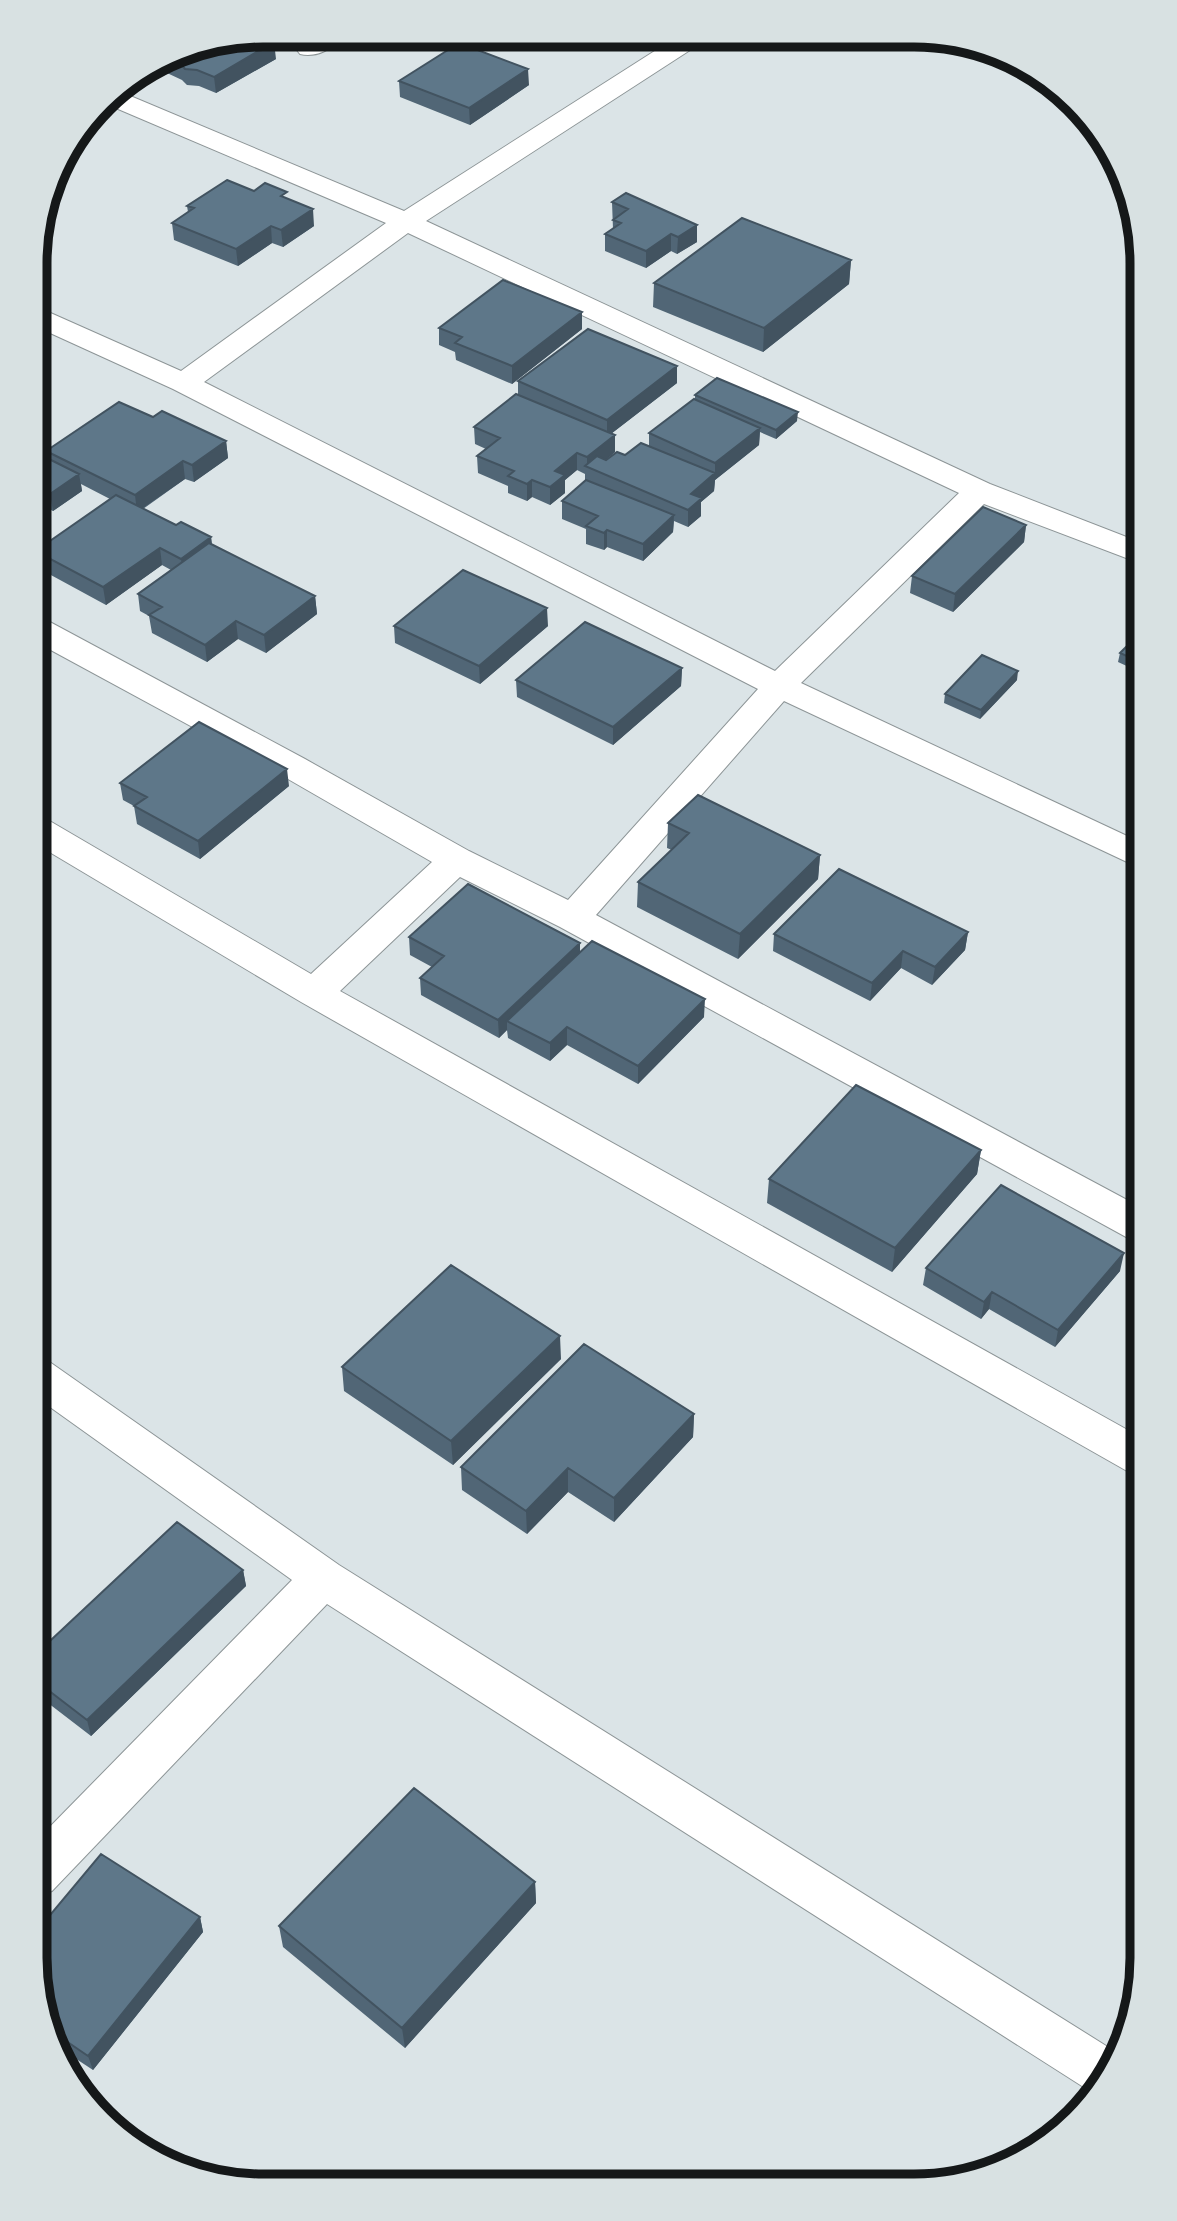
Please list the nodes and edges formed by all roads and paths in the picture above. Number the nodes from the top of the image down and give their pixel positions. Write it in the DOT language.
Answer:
graph roads {
  1 [pos="312,47"];
  2 [pos="678,47"];
  3 [pos="309,49"];
  4 [pos="121,101"];
  5 [pos="406,222"];
  6 [pos="47,321"];
  7 [pos="183,383"];
  8 [pos="979,491"];
  9 [pos="1130,549"];
  10 [pos="47,634"];
  11 [pos="779,686"];
  12 [pos="47,835"];
  13 [pos="1130,851"];
  14 [pos="456,860"];
  15 [pos="573,918"];
  16 [pos="314,993"];
  17 [pos="1129,1220"];
  18 [pos="47,1383"];
  19 [pos="1129,1452"];
  20 [pos="323,1578"];
  21 [pos="47,1863"];
  22 [pos="1098,2070"];
  1 -- 3 [label="street"];
  2 -- 5 [label="street"];
  4 -- 5 [label="street"];
  5 -- 7 [label="street"];
  5 -- 8 [label="street"];
  6 -- 7 [label="street"];
  7 -- 11 [label="street"];
  8 -- 9 [label="street"];
  8 -- 11 [label="street"];
  10 -- 14 [label="street"];
  11 -- 13 [label="street"];
  11 -- 15 [label="street"];
  12 -- 16 [label="street"];
  14 -- 15 [label="street"];
  14 -- 16 [label="street"];
  15 -- 17 [label="street"];
  16 -- 19 [label="street"];
  18 -- 20 [label="street"];
  20 -- 21 [label="street"];
  20 -- 22 [label="street"];
}
